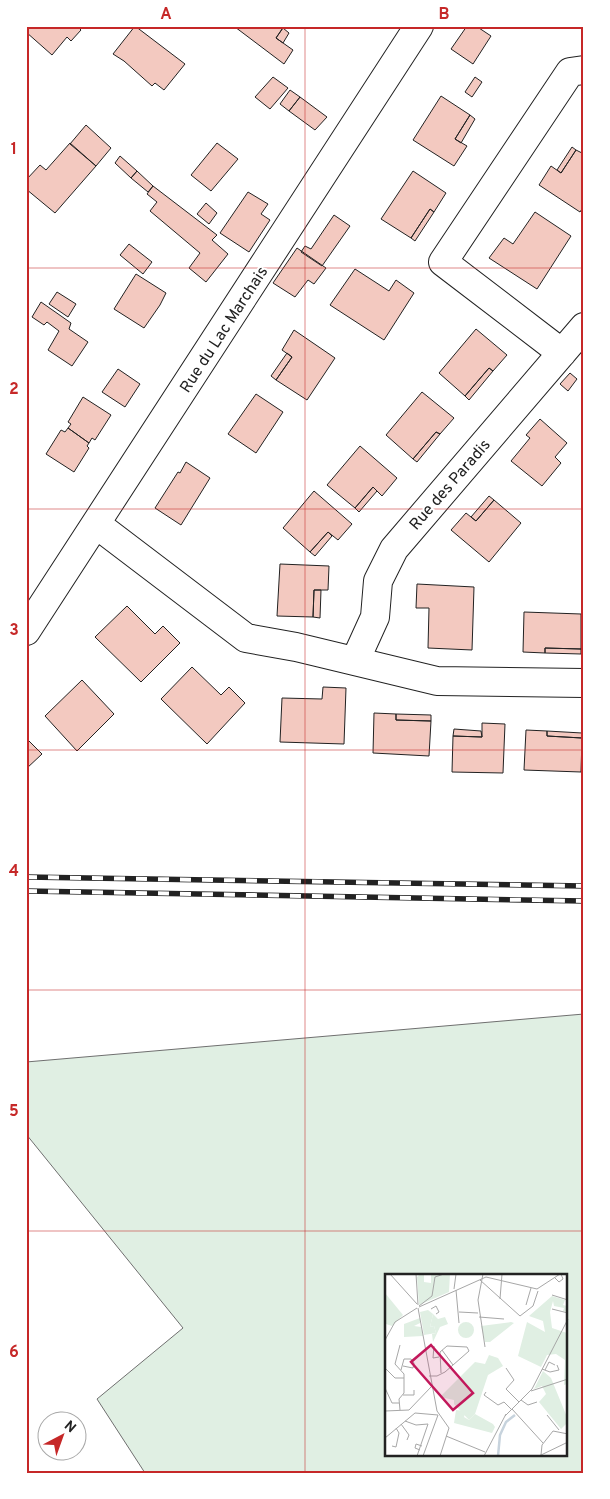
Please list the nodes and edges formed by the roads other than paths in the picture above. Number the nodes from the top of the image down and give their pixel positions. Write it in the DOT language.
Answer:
graph roads {
  1 [pos="419,26"];
  2 [pos="584,70"];
  3 [pos="584,327"];
  4 [pos="562,353"];
  5 [pos="96,524"];
  6 [pos="26,631"];
  7 [pos="355,661"];
  8 [pos="584,683"];
  1 -- 5 [label="street, Rue du Lac Marchais"];
  2 -- 4 [label="street"];
  3 -- 4 [label="street, Rue des Paradis"];
  4 -- 7 [label="street, Rue des Paradis"];
  5 -- 6 [label="street, Rue du Lac Marchais"];
  5 -- 7 [label="street"];
  7 -- 8 [label="street"];
}
